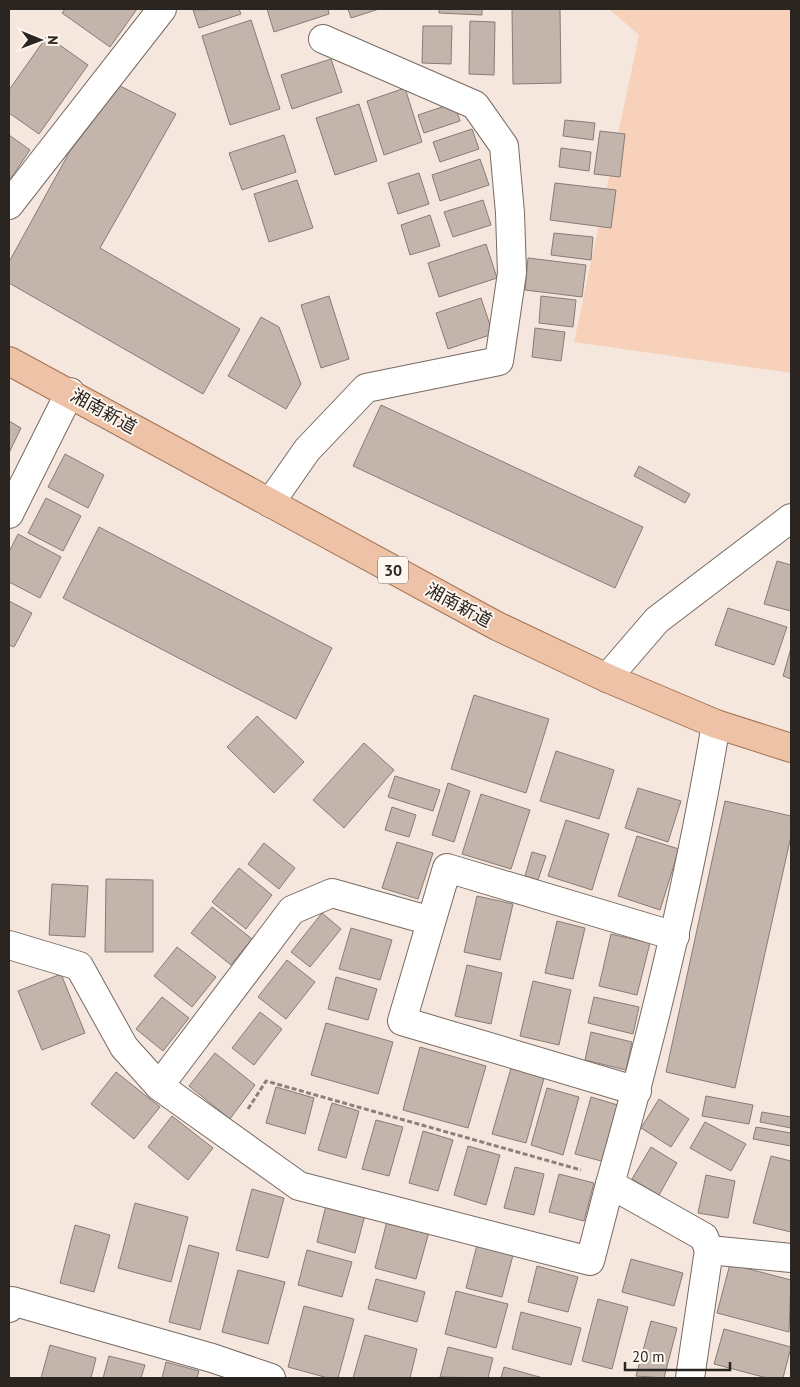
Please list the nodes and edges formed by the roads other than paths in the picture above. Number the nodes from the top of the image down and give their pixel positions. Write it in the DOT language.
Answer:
graph roads {
  1 [pos="162,9"];
  2 [pos="322,40"];
  3 [pos="9,205"];
  4 [pos="9,361"];
  5 [pos="70,392"];
  6 [pos="270,503"];
  7 [pos="9,514"];
  8 [pos="791,518"];
  9 [pos="607,678"];
  10 [pos="716,724"];
  11 [pos="791,748"];
  12 [pos="431,921"];
  13 [pos="675,936"];
  14 [pos="9,945"];
  15 [pos="159,1086"];
  16 [pos="637,1091"];
  17 [pos="610,1184"];
  18 [pos="710,1250"];
  19 [pos="791,1258"];
  20 [pos="9,1308"];
  21 [pos="271,1378"];
  22 [pos="690,1378"];
  1 -- 3 [label="street"];
  2 -- 6 [label="street"];
  4 -- 5 [label="main road, 湘南新道 / 30"];
  5 -- 6 [label="main road, 湘南新道 / 30"];
  5 -- 7 [label="street"];
  6 -- 9 [label="main road, 湘南新道 / 30"];
  8 -- 9 [label="street"];
  9 -- 10 [label="main road, 湘南新道 / 30"];
  10 -- 11 [label="main road, 湘南新道 / 30"];
  10 -- 13 [label="street"];
  12 -- 13 [label="street"];
  12 -- 15 [label="street"];
  12 -- 16 [label="street"];
  13 -- 16 [label="street"];
  14 -- 15 [label="street"];
  15 -- 17 [label="street"];
  16 -- 17 [label="street"];
  17 -- 18 [label="street"];
  18 -- 19 [label="street"];
  18 -- 22 [label="street"];
  20 -- 21 [label="street"];
}
